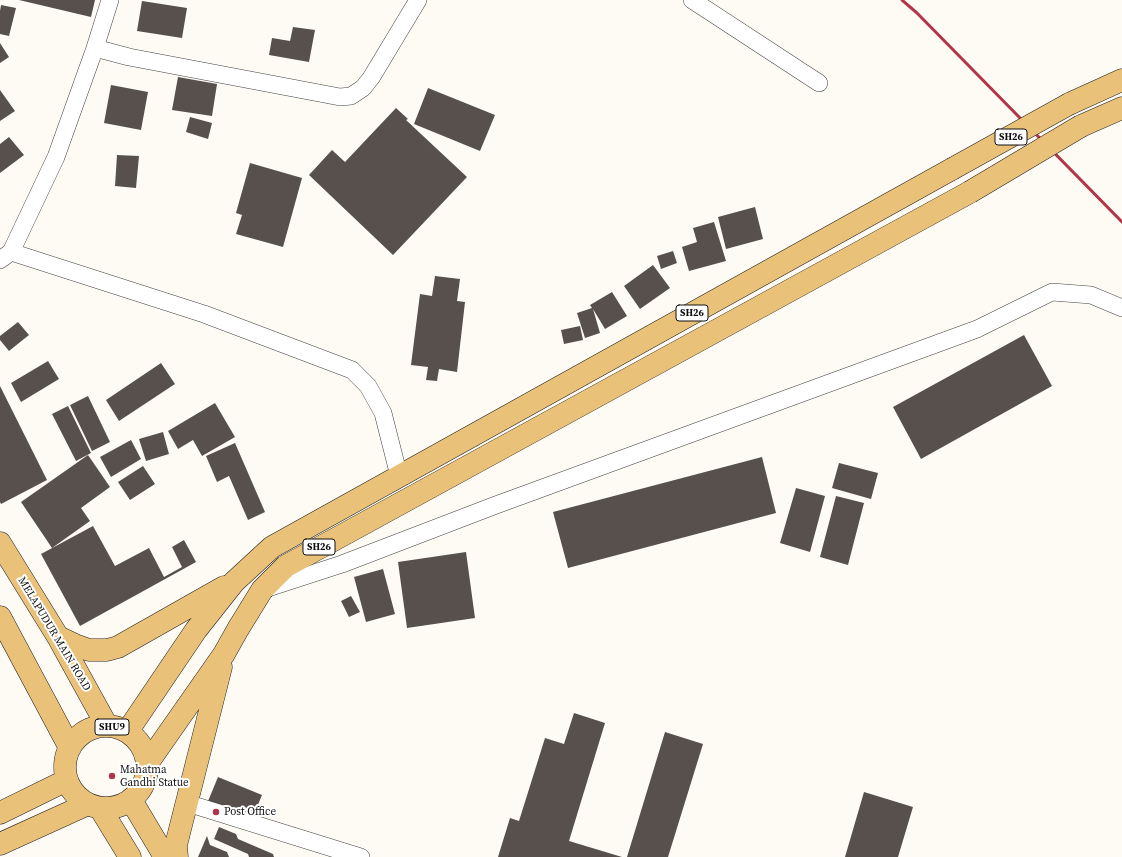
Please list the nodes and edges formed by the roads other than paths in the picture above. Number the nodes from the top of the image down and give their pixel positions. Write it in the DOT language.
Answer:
graph roads {
  1 [pos="110,0"];
  2 [pos="418,0"];
  3 [pos="692,0"];
  4 [pos="95,48"];
  5 [pos="1122,80"];
  6 [pos="819,83"];
  7 [pos="1122,108"];
  8 [pos="6,256"];
  9 [pos="1122,308"];
  10 [pos="399,476"];
  11 [pos="0,543"];
  12 [pos="234,582"];
  13 [pos="262,590"];
  14 [pos="0,617"];
  15 [pos="58,637"];
  16 [pos="224,654"];
  17 [pos="117,729"];
  18 [pos="70,748"];
  19 [pos="147,764"];
  20 [pos="67,780"];
  21 [pos="131,800"];
  22 [pos="187,803"];
  23 [pos="94,806"];
  24 [pos="0,812"];
  25 [pos="0,844"];
  26 [pos="130,857"];
  27 [pos="165,857"];
  28 [pos="177,857"];
  29 [pos="361,857"];
  1 -- 4 [label="street"];
  2 -- 4 [label="street"];
  3 -- 6 [label="street"];
  4 -- 8 [label="street"];
  5 -- 10 [label="main road, SH26, bridge"];
  7 -- 13 [label="main road, SH26, bridge"];
  8 -- 10 [label="street"];
  9 -- 13 [label="street"];
  10 -- 12 [label="main road, SH26"];
  11 -- 15 [label="main road, MELAPUDUR MAIN ROAD / SHU9"];
  12 -- 15 [label="main road"];
  12 -- 17 [label="main road, SH26"];
  13 -- 16 [label="main road, SH26"];
  14 -- 18 [label="main road"];
  15 -- 17 [label="main road, MELAPUDUR MAIN ROAD / SHU9"];
  16 -- 19 [label="main road, SH26"];
  16 -- 22 [label="main road"];
  17 -- 18 [label="main road, SHU9"];
  17 -- 19 [label="main road, SHU9"];
  18 -- 20 [label="main road"];
  19 -- 21 [label="main road"];
  20 -- 23 [label="main road"];
  20 -- 24 [label="main road"];
  21 -- 23 [label="main road"];
  21 -- 27 [label="main road"];
  22 -- 28 [label="main road"];
  22 -- 29 [label="street"];
  23 -- 25 [label="main road"];
  23 -- 26 [label="main road"];
}
